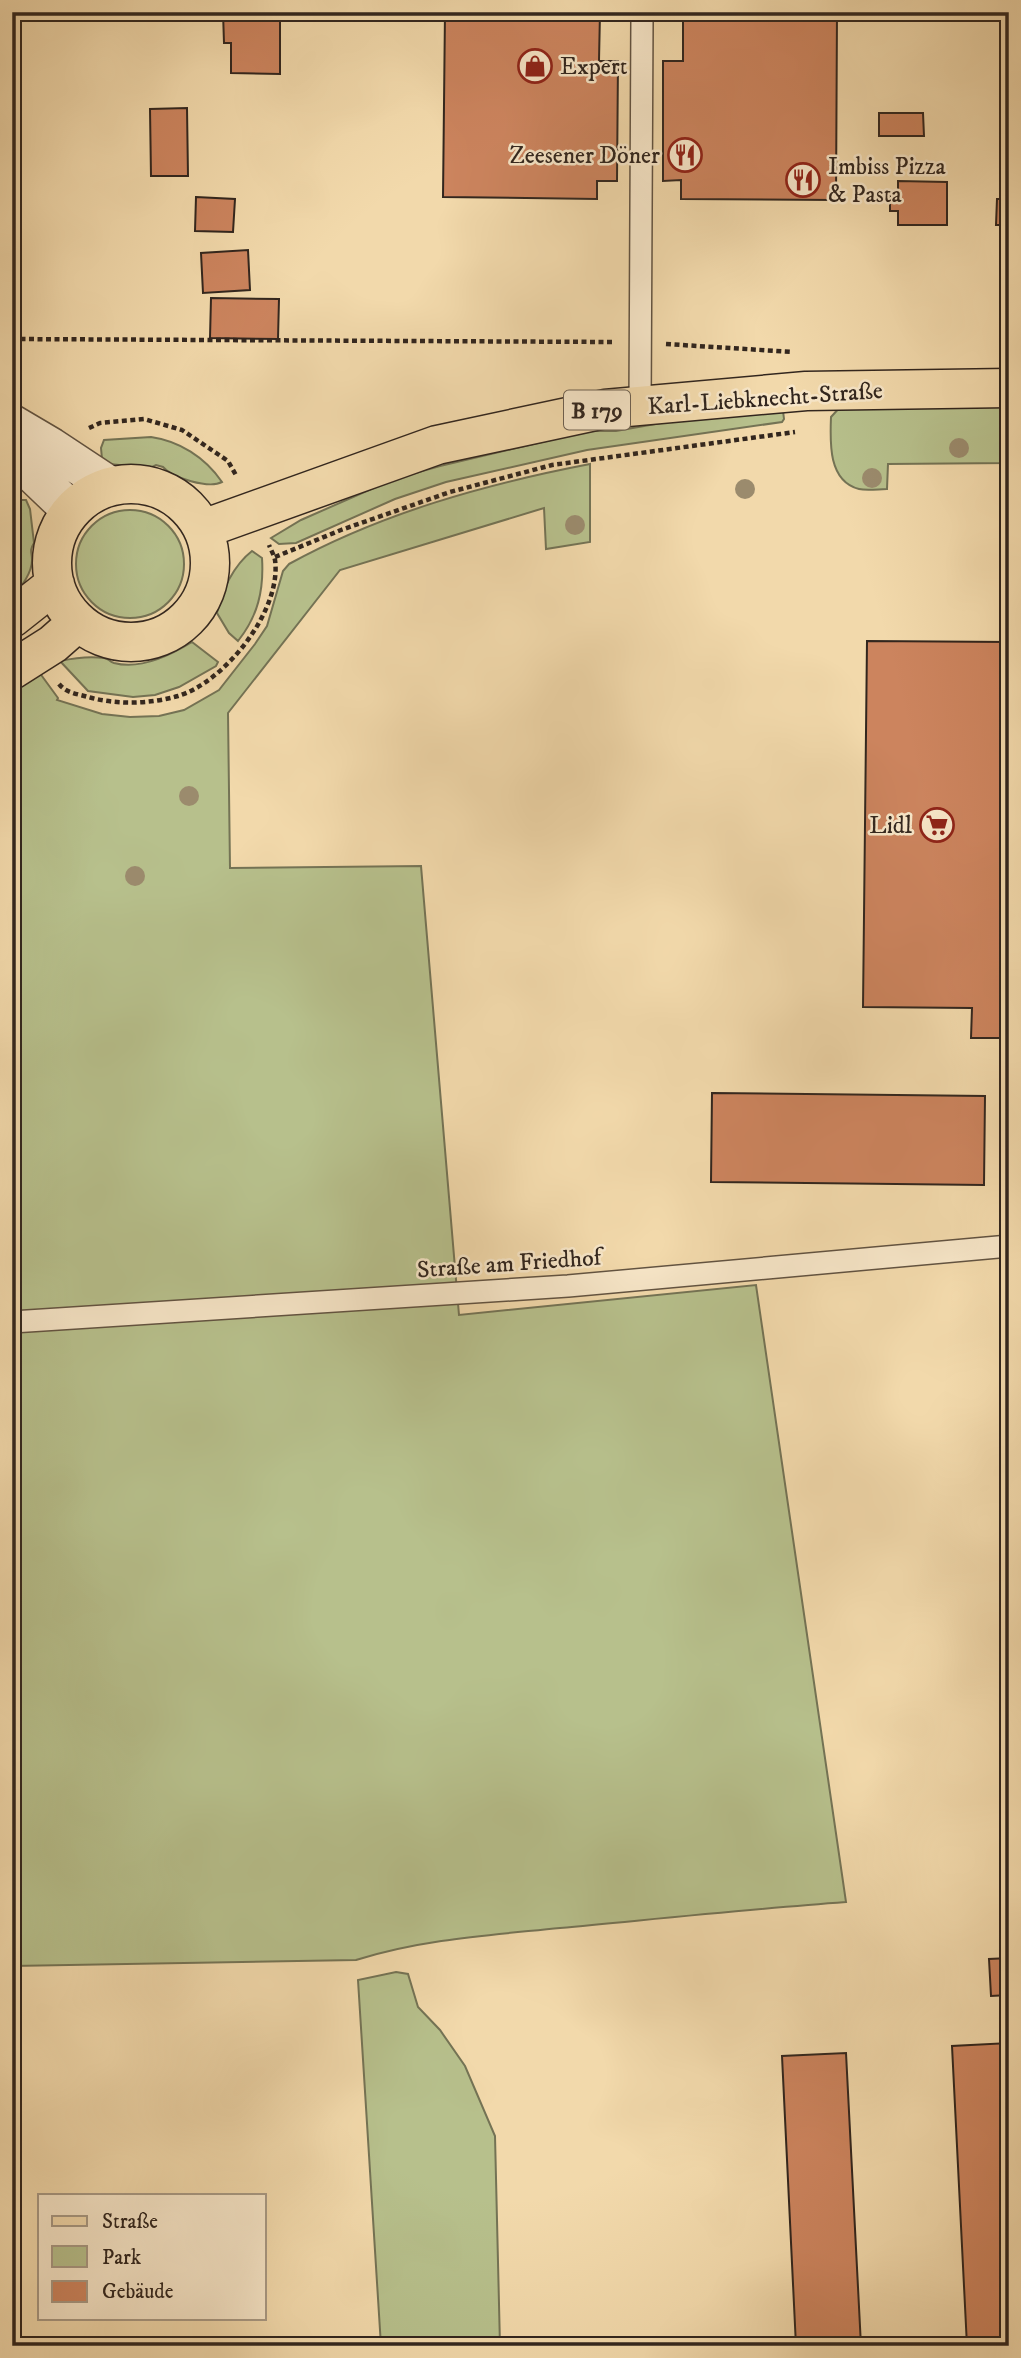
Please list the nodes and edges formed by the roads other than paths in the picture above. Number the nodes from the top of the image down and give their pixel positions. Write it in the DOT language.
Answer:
graph roads {
  1 [pos="642,19"];
  2 [pos="1009,388"];
  3 [pos="640,406"];
  4 [pos="12,424"];
  5 [pos="12,457"];
  6 [pos="110,486"];
  7 [pos="71,510"];
  8 [pos="203,529"];
  9 [pos="55,584"];
  10 [pos="12,618"];
  11 [pos="78,622"];
  12 [pos="24,662"];
  13 [pos="1009,1246"];
  14 [pos="12,1322"];
  1 -- 3 [label="lane"];
  2 -- 3 [label="main road, Karl-Liebknecht-Straße / B 179"];
  3 -- 8 [label="main road, Karl-Liebknecht-Straße / B 179"];
  4 -- 6 [label="street"];
  5 -- 7 [label="street"];
  6 -- 7 [label="main road"];
  6 -- 8 [label="main road"];
  7 -- 9 [label="main road"];
  8 -- 11 [label="main road"];
  9 -- 10 [label="main road"];
  9 -- 11 [label="main road"];
  11 -- 12 [label="main road"];
  13 -- 14 [label="lane, Straße am Friedhof"];
}
